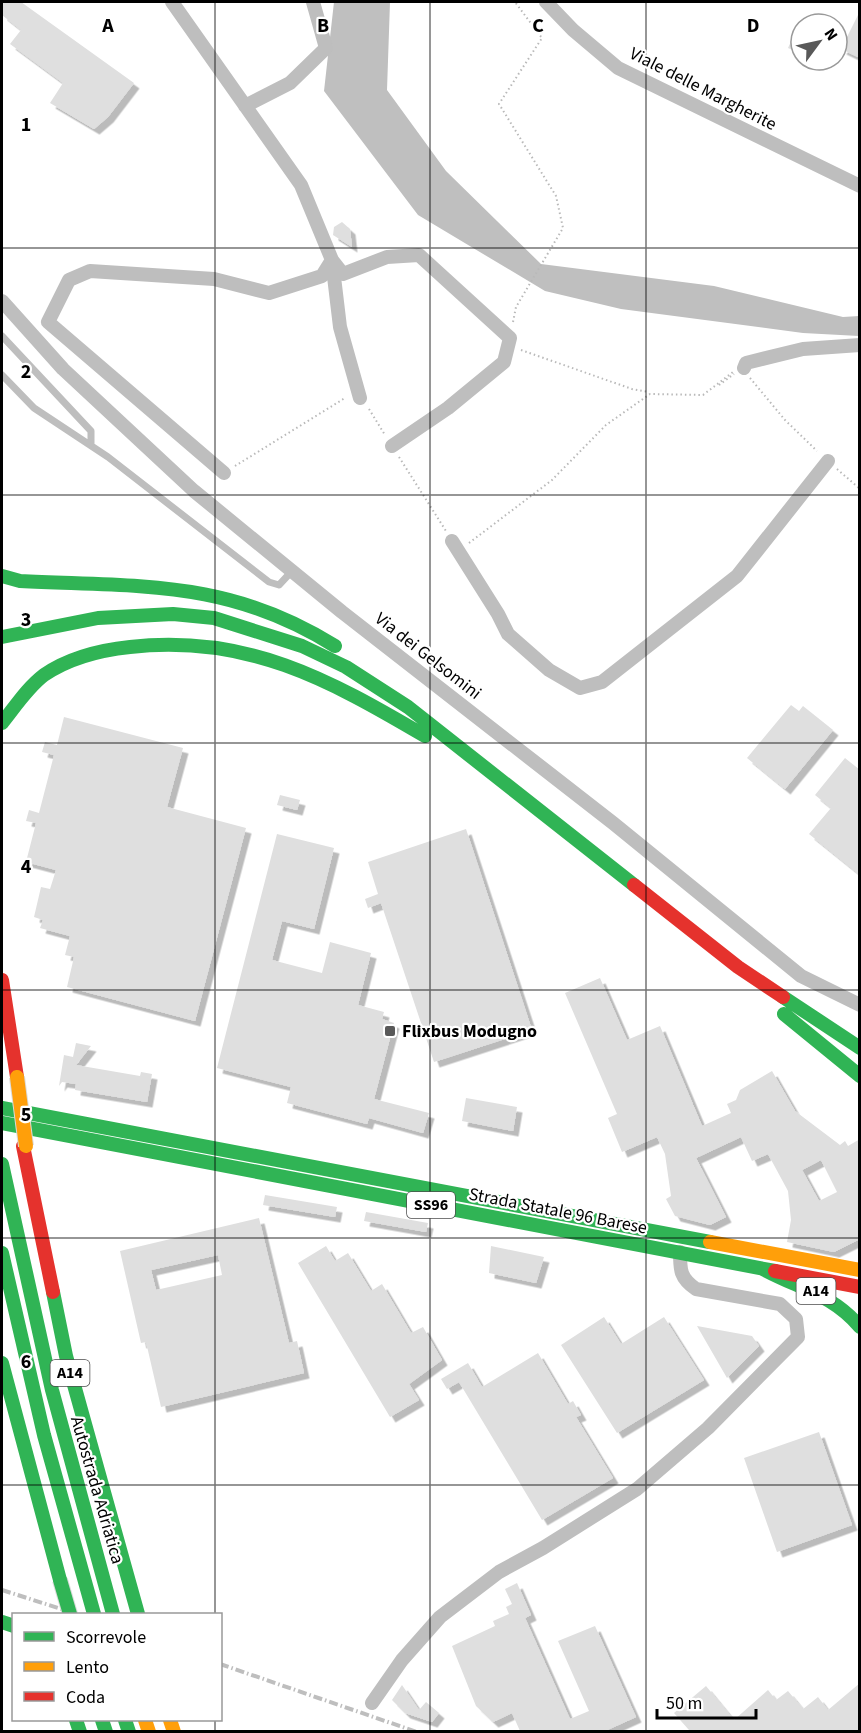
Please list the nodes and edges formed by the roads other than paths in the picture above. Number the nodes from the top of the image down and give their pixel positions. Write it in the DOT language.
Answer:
graph roads {
  1 [pos="172,2"];
  2 [pos="313,2"];
  3 [pos="546,2"];
  4 [pos="245,106"];
  5 [pos="860,186"];
  6 [pos="332,260"];
  7 [pos="2,301"];
  8 [pos="2,336"];
  9 [pos="860,345"];
  10 [pos="743,370"];
  11 [pos="2,375"];
  12 [pos="360,398"];
  13 [pos="91,445"];
  14 [pos="392,446"];
  15 [pos="828,461"];
  16 [pos="224,473"];
  17 [pos="452,541"];
  18 [pos="292,571"];
  19 [pos="2,576"];
  20 [pos="2,637"];
  21 [pos="391,695"];
  22 [pos="2,723"];
  23 [pos="474,759"];
  24 [pos="738,967"];
  25 [pos="2,980"];
  26 [pos="776,995"];
  27 [pos="860,1005"];
  28 [pos="2,1027"];
  29 [pos="860,1032"];
  30 [pos="860,1048"];
  31 [pos="14,1077"];
  32 [pos="860,1077"];
  33 [pos="2,1108"];
  34 [pos="2,1123"];
  35 [pos="2,1164"];
  36 [pos="680,1252"];
  37 [pos="2,1253"];
  38 [pos="763,1269"];
  39 [pos="860,1270"];
  40 [pos="860,1287"];
  41 [pos="860,1327"];
  42 [pos="2,1363"];
  43 [pos="70,1613"];
  44 [pos="94,1613"];
  45 [pos="113,1613"];
  46 [pos="138,1613"];
  47 [pos="372,1703"];
  1 -- 4 [label="street"];
  2 -- 4 [label="street"];
  3 -- 5 [label="street, Viale delle Margherite"];
  4 -- 6 [label="street"];
  6 -- 12 [label="street"];
  6 -- 14 [label="street"];
  6 -- 16 [label="street"];
  7 -- 18 [label="street, Via dei Gelsomini"];
  8 -- 13 [label="lane"];
  9 -- 10 [label="street"];
  11 -- 13 [label="lane"];
  13 -- 18 [label="lane"];
  15 -- 17 [label="street"];
  18 -- 27 [label="street, Via dei Gelsomini"];
  19 -- 21 [label="main road"];
  20 -- 21 [label="main road"];
  21 -- 23 [label="main road"];
  22 -- 23 [label="main road"];
  23 -- 24 [label="main road"];
  24 -- 26 [label="main road"];
  24 -- 32 [label="main road"];
  25 -- 31 [label="main road"];
  26 -- 29 [label="main road"];
  26 -- 30 [label="main road"];
  28 -- 31 [label="main road, A14"];
  31 -- 46 [label="main road, A14, bridge"];
  33 -- 39 [label="main road, Strada Statale 96 Barese / SS96"];
  34 -- 36 [label="main road, Strada Statale 96 Barese / SS96"];
  35 -- 45 [label="main road, Autostrada Adriatica / A14"];
  36 -- 38 [label="main road, Strada Statale 96 Barese / SS96"];
  36 -- 47 [label="street"];
  37 -- 44 [label="main road, Autostrada Adriatica / A14"];
  38 -- 40 [label="main road, Strada Statale 96 Barese / SS96"];
  38 -- 41 [label="main road, A14"];
  42 -- 43 [label="main road, bridge"];
}
